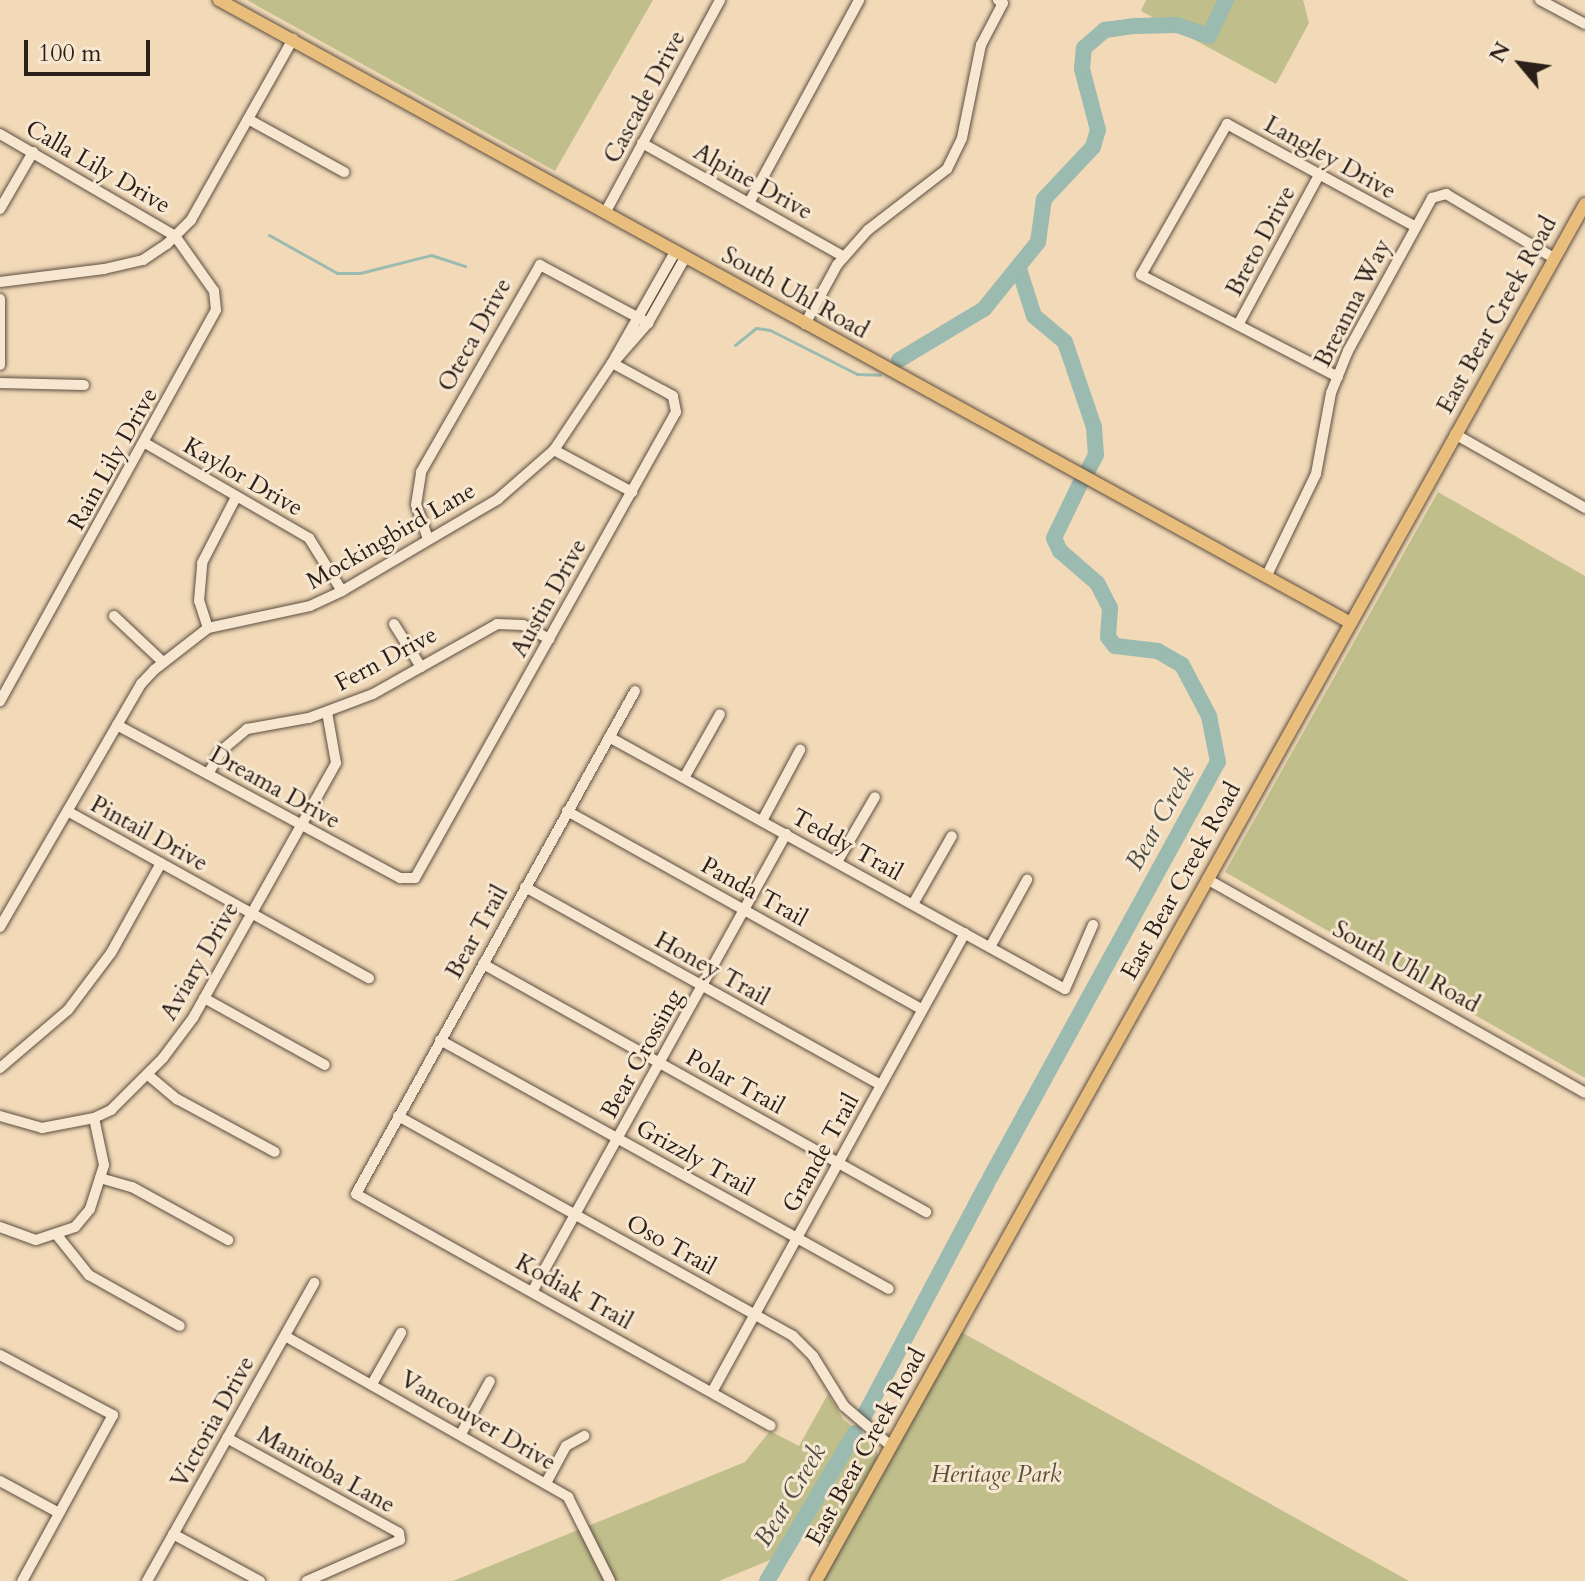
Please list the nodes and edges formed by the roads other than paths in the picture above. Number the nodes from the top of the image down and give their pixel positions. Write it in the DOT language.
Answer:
graph roads {
  1 [pos="219,0"];
  2 [pos="720,0"];
  3 [pos="859,0"];
  4 [pos="1540,0"];
  5 [pos="1001,2"];
  6 [pos="1585,24"];
  7 [pos="293,39"];
  8 [pos="248,119"];
  9 [pos="0,134"];
  10 [pos="642,143"];
  11 [pos="33,152"];
  12 [pos="344,172"];
  13 [pos="1319,175"];
  14 [pos="749,203"];
  15 [pos="1585,204"];
  16 [pos="0,209"];
  17 [pos="605,213"];
  18 [pos="1414,226"];
  19 [pos="175,236"];
  20 [pos="680,255"];
  21 [pos="844,257"];
  22 [pos="1554,258"];
  23 [pos="0,282"];
  24 [pos="0,299"];
  25 [pos="643,320"];
  26 [pos="805,324"];
  27 [pos="1238,325"];
  28 [pos="612,363"];
  29 [pos="0,365"];
  30 [pos="1338,377"];
  31 [pos="0,383"];
  32 [pos="84,385"];
  33 [pos="1455,434"];
  34 [pos="145,443"];
  35 [pos="554,450"];
  36 [pos="632,492"];
  37 [pos="236,497"];
  38 [pos="1585,508"];
  39 [pos="428,539"];
  40 [pos="1266,577"];
  41 [pos="342,591"];
  42 [pos="114,616"];
  43 [pos="1351,623"];
  44 [pos="394,624"];
  45 [pos="208,628"];
  46 [pos="549,639"];
  47 [pos="163,662"];
  48 [pos="421,667"];
  49 [pos="635,691"];
  50 [pos="0,701"];
  51 [pos="327,712"];
  52 [pos="720,714"];
  53 [pos="117,725"];
  54 [pos="609,737"];
  55 [pos="800,750"];
  56 [pos="208,774"];
  57 [pos="684,778"];
  58 [pos="875,797"];
  59 [pos="567,811"];
  60 [pos="69,812"];
  61 [pos="762,821"];
  62 [pos="299,824"];
  63 [pos="786,834"];
  64 [pos="952,836"];
  65 [pos="837,862"];
  66 [pos="161,863"];
  67 [pos="415,878"];
  68 [pos="1207,879"];
  69 [pos="1027,880"];
  70 [pos="525,887"];
  71 [pos="913,904"];
  72 [pos="745,910"];
  73 [pos="251,913"];
  74 [pos="1093,925"];
  75 [pos="0,927"];
  76 [pos="965,933"];
  77 [pos="990,947"];
  78 [pos="483,964"];
  79 [pos="369,978"];
  80 [pos="702,986"];
  81 [pos="204,998"];
  82 [pos="922,1009"];
  83 [pos="440,1040"];
  84 [pos="660,1063"];
  85 [pos="325,1065"];
  86 [pos="0,1068"];
  87 [pos="148,1075"];
  88 [pos="881,1085"];
  89 [pos="1585,1093"];
  90 [pos="0,1116"];
  91 [pos="398,1116"];
  92 [pos="94,1118"];
  93 [pos="618,1138"];
  94 [pos="275,1152"];
  95 [pos="838,1162"];
  96 [pos="100,1178"];
  97 [pos="356,1194"];
  98 [pos="926,1212"];
  99 [pos="576,1215"];
  100 [pos="0,1227"];
  101 [pos="56,1234"];
  102 [pos="797,1238"];
  103 [pos="228,1240"];
  104 [pos="314,1283"];
  105 [pos="889,1289"];
  106 [pos="532,1292"];
  107 [pos="755,1315"];
  108 [pos="180,1326"];
  109 [pos="401,1333"];
  110 [pos="285,1336"];
  111 [pos="0,1355"];
  112 [pos="490,1381"];
  113 [pos="372,1384"];
  114 [pos="712,1392"];
  115 [pos="771,1426"];
  116 [pos="461,1434"];
  117 [pos="584,1436"];
  118 [pos="227,1438"];
  119 [pos="891,1446"];
  120 [pos="0,1481"];
  121 [pos="546,1483"];
  122 [pos="59,1513"];
  123 [pos="173,1534"];
  124 [pos="22,1581"];
  125 [pos="147,1581"];
  126 [pos="260,1581"];
  127 [pos="307,1581"];
  128 [pos="610,1581"];
  129 [pos="816,1581"];
  1 -- 7 [label="main road, South Uhl Road"];
  2 -- 10 [label="street, Cascade Drive"];
  3 -- 14 [label="street"];
  4 -- 6 [label="street"];
  5 -- 21 [label="street"];
  7 -- 8 [label="street"];
  7 -- 17 [label="main road, South Uhl Road"];
  8 -- 12 [label="street"];
  8 -- 19 [label="street"];
  9 -- 11 [label="street, Calla Lily Drive"];
  10 -- 14 [label="street, Alpine Drive"];
  10 -- 17 [label="street, Cascade Drive"];
  11 -- 16 [label="street"];
  11 -- 19 [label="street, Calla Lily Drive"];
  13 -- 18 [label="street, Langley Drive"];
  13 -- 27 [label="street, Breto Drive"];
  13 -- 27 [label="street, Langley Drive"];
  14 -- 21 [label="street, Alpine Drive"];
  15 -- 22 [label="main road, East Bear Creek Road"];
  17 -- 20 [label="main road, South Uhl Road"];
  18 -- 22 [label="street, Breanna Way"];
  18 -- 30 [label="street, Breanna Way"];
  19 -- 23 [label="street"];
  19 -- 34 [label="street, Rain Lily Drive"];
  20 -- 25 [label="street, Mockingbird Lane"];
  20 -- 26 [label="main road, South Uhl Road"];
  21 -- 26 [label="street"];
  22 -- 33 [label="main road, East Bear Creek Road"];
  24 -- 29 [label="street"];
  25 -- 28 [label="street, Mockingbird Lane"];
  25 -- 39 [label="street, Oteca Drive"];
  26 -- 40 [label="main road, South Uhl Road"];
  27 -- 30 [label="street"];
  28 -- 35 [label="street, Mockingbird Lane"];
  28 -- 36 [label="street, Austin Drive"];
  30 -- 40 [label="street, Breanna Way"];
  31 -- 32 [label="street"];
  33 -- 38 [label="street"];
  33 -- 43 [label="main road, East Bear Creek Road"];
  34 -- 37 [label="street, Kaylor Drive"];
  34 -- 50 [label="street, Rain Lily Drive"];
  35 -- 36 [label="street"];
  35 -- 39 [label="street, Mockingbird Lane"];
  36 -- 46 [label="street, Austin Drive"];
  37 -- 41 [label="street, Kaylor Drive"];
  37 -- 45 [label="street"];
  39 -- 41 [label="street, Mockingbird Lane"];
  40 -- 43 [label="main road, South Uhl Road"];
  41 -- 45 [label="street, Mockingbird Lane"];
  42 -- 47 [label="street"];
  43 -- 68 [label="main road, East Bear Creek Road"];
  44 -- 48 [label="street"];
  45 -- 47 [label="street, Mockingbird Lane"];
  46 -- 48 [label="street, Fern Drive"];
  46 -- 67 [label="street, Austin Drive"];
  47 -- 53 [label="street, Mockingbird Lane"];
  48 -- 51 [label="street, Fern Drive"];
  49 -- 54 [label="street, Bear Trail"];
  51 -- 56 [label="street, Fern Drive"];
  51 -- 62 [label="street, Aviary Drive"];
  52 -- 57 [label="street"];
  53 -- 56 [label="street, Dreama Drive"];
  53 -- 60 [label="street, Mockingbird Lane"];
  54 -- 57 [label="street, Teddy Trail"];
  54 -- 59 [label="street, Bear Trail"];
  55 -- 61 [label="street"];
  56 -- 62 [label="street, Dreama Drive"];
  57 -- 61 [label="street, Teddy Trail"];
  58 -- 65 [label="street"];
  59 -- 70 [label="street, Bear Trail"];
  59 -- 72 [label="street, Panda Trail"];
  60 -- 66 [label="street, Pintail Drive"];
  60 -- 75 [label="street, Mockingbird Lane"];
  61 -- 63 [label="street, Teddy Trail"];
  62 -- 67 [label="street, Dreama Drive"];
  62 -- 73 [label="street, Aviary Drive"];
  63 -- 65 [label="street, Teddy Trail"];
  63 -- 72 [label="street, Bear Crossing"];
  64 -- 71 [label="street"];
  65 -- 71 [label="street, Teddy Trail"];
  66 -- 73 [label="street, Pintail Drive"];
  66 -- 86 [label="street"];
  68 -- 89 [label="street, South Uhl Road"];
  68 -- 119 [label="main road, East Bear Creek Road"];
  69 -- 77 [label="street"];
  70 -- 78 [label="street, Bear Trail"];
  70 -- 80 [label="street, Honey Trail"];
  71 -- 76 [label="street, Teddy Trail"];
  72 -- 80 [label="street, Bear Crossing"];
  72 -- 82 [label="street, Panda Trail"];
  73 -- 79 [label="street, Pintail Drive"];
  73 -- 81 [label="street, Aviary Drive"];
  74 -- 77 [label="street, Teddy Trail"];
  76 -- 77 [label="street, Teddy Trail"];
  76 -- 82 [label="street, Grande Trail"];
  78 -- 83 [label="street, Bear Trail"];
  78 -- 84 [label="street, Polar Trail"];
  80 -- 84 [label="street, Bear Crossing"];
  80 -- 88 [label="street, Honey Trail"];
  81 -- 85 [label="street"];
  81 -- 87 [label="street, Aviary Drive"];
  82 -- 88 [label="street, Grande Trail"];
  83 -- 91 [label="street, Bear Trail"];
  83 -- 93 [label="street, Grizzly Trail"];
  84 -- 93 [label="street, Bear Crossing"];
  84 -- 95 [label="street, Polar Trail"];
  87 -- 92 [label="street, Aviary Drive"];
  87 -- 94 [label="street"];
  88 -- 95 [label="street, Grande Trail"];
  90 -- 92 [label="street, Aviary Drive"];
  91 -- 97 [label="street, Bear Trail"];
  91 -- 99 [label="street, Oso Trail"];
  92 -- 96 [label="street"];
  93 -- 99 [label="street, Bear Crossing"];
  93 -- 102 [label="street, Grizzly Trail"];
  95 -- 98 [label="street, Polar Trail"];
  95 -- 102 [label="street, Grande Trail"];
  96 -- 101 [label="street"];
  96 -- 103 [label="street"];
  97 -- 106 [label="street, Kodiak Trail"];
  99 -- 106 [label="street, Bear Crossing"];
  99 -- 107 [label="street, Oso Trail"];
  100 -- 101 [label="street"];
  101 -- 108 [label="street"];
  102 -- 105 [label="street, Grizzly Trail"];
  102 -- 107 [label="street, Grande Trail"];
  104 -- 110 [label="street, Victoria Drive"];
  106 -- 114 [label="street, Kodiak Trail"];
  107 -- 114 [label="street, Grande Trail"];
  107 -- 119 [label="street, Oso Trail"];
  109 -- 113 [label="street"];
  110 -- 113 [label="street, Vancouver Drive"];
  110 -- 118 [label="street, Victoria Drive"];
  111 -- 122 [label="street"];
  112 -- 116 [label="street"];
  113 -- 116 [label="street, Vancouver Drive"];
  114 -- 115 [label="street, Kodiak Trail"];
  116 -- 121 [label="street, Vancouver Drive"];
  117 -- 121 [label="street"];
  118 -- 123 [label="street, Victoria Drive"];
  118 -- 127 [label="street, Manitoba Lane"];
  119 -- 129 [label="main road, East Bear Creek Road"];
  120 -- 122 [label="street"];
  121 -- 128 [label="street, Vancouver Drive"];
  122 -- 124 [label="street"];
  123 -- 125 [label="street, Victoria Drive"];
  123 -- 126 [label="street"];
}
